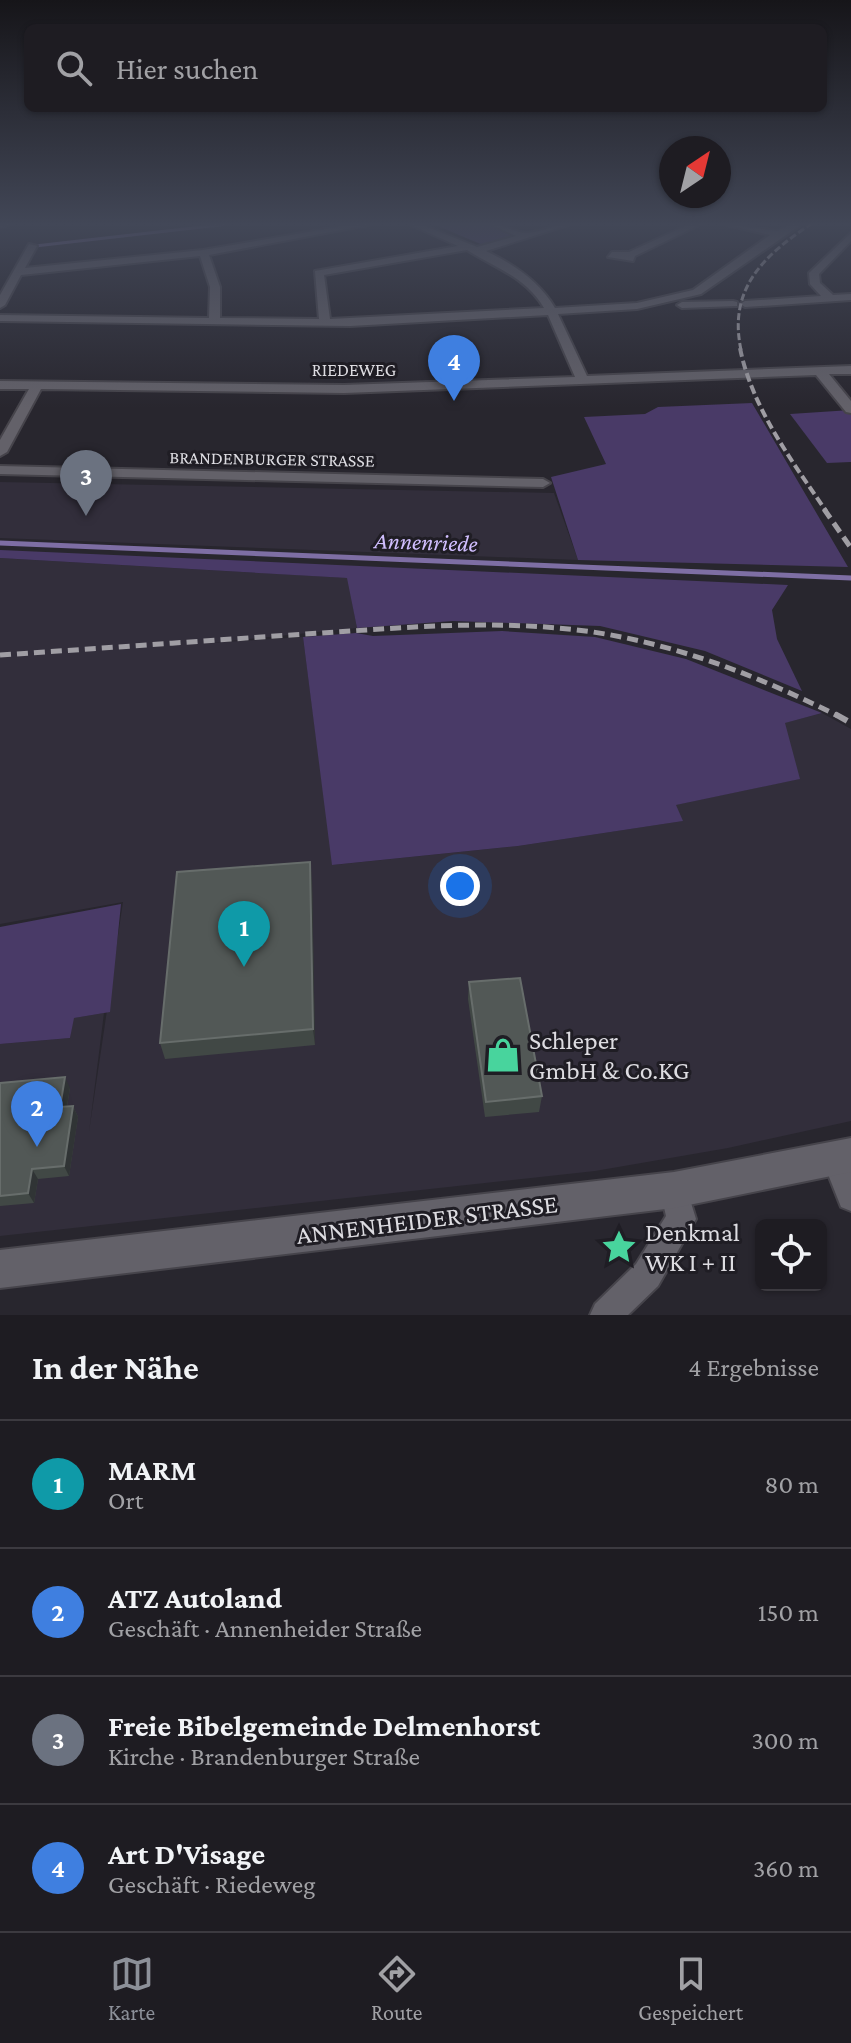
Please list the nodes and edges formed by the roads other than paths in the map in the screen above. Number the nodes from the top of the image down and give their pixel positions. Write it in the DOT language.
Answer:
graph roads {
  1 [pos="11,285"];
  2 [pos="215,285"];
  3 [pos="320,285"];
  4 [pos="531,285"];
  5 [pos="707,285"];
  6 [pos="816,285"];
  7 [pos="851,297"];
  8 [pos="830,298"];
  9 [pos="677,302"];
  10 [pos="0,305"];
  11 [pos="551,312"];
  12 [pos="0,318"];
  13 [pos="213,322"];
  14 [pos="325,323"];
  15 [pos="851,370"];
  16 [pos="820,372"];
  17 [pos="583,381"];
  18 [pos="0,385"];
  19 [pos="37,386"];
  20 [pos="851,409"];
  21 [pos="0,452"];
  22 [pos="0,470"];
  23 [pos="543,483"];
  24 [pos="844,1157"];
  25 [pos="674,1190"];
  26 [pos="851,1197"];
  27 [pos="0,1269"];
  28 [pos="606,1315"];
  1 -- 10 [label="street"];
  2 -- 13 [label="street"];
  3 -- 14 [label="street"];
  4 -- 11 [label="street"];
  5 -- 9 [label="street"];
  6 -- 8 [label="street"];
  7 -- 8 [label="street"];
  8 -- 9 [label="street"];
  9 -- 11 [label="street"];
  11 -- 14 [label="street"];
  11 -- 17 [label="street"];
  12 -- 13 [label="street"];
  13 -- 14 [label="street"];
  15 -- 16 [label="street, RIEDEWEG"];
  16 -- 17 [label="street, RIEDEWEG"];
  16 -- 20 [label="street"];
  17 -- 19 [label="street, RIEDEWEG"];
  18 -- 19 [label="street, RIEDEWEG"];
  19 -- 21 [label="street"];
  22 -- 23 [label="street, BRANDENBURGER STRASSE"];
  24 -- 25 [label="street, ANNENHEIDER STRASSE"];
  24 -- 26 [label="street"];
  25 -- 27 [label="street, ANNENHEIDER STRASSE"];
  25 -- 28 [label="street"];
}
